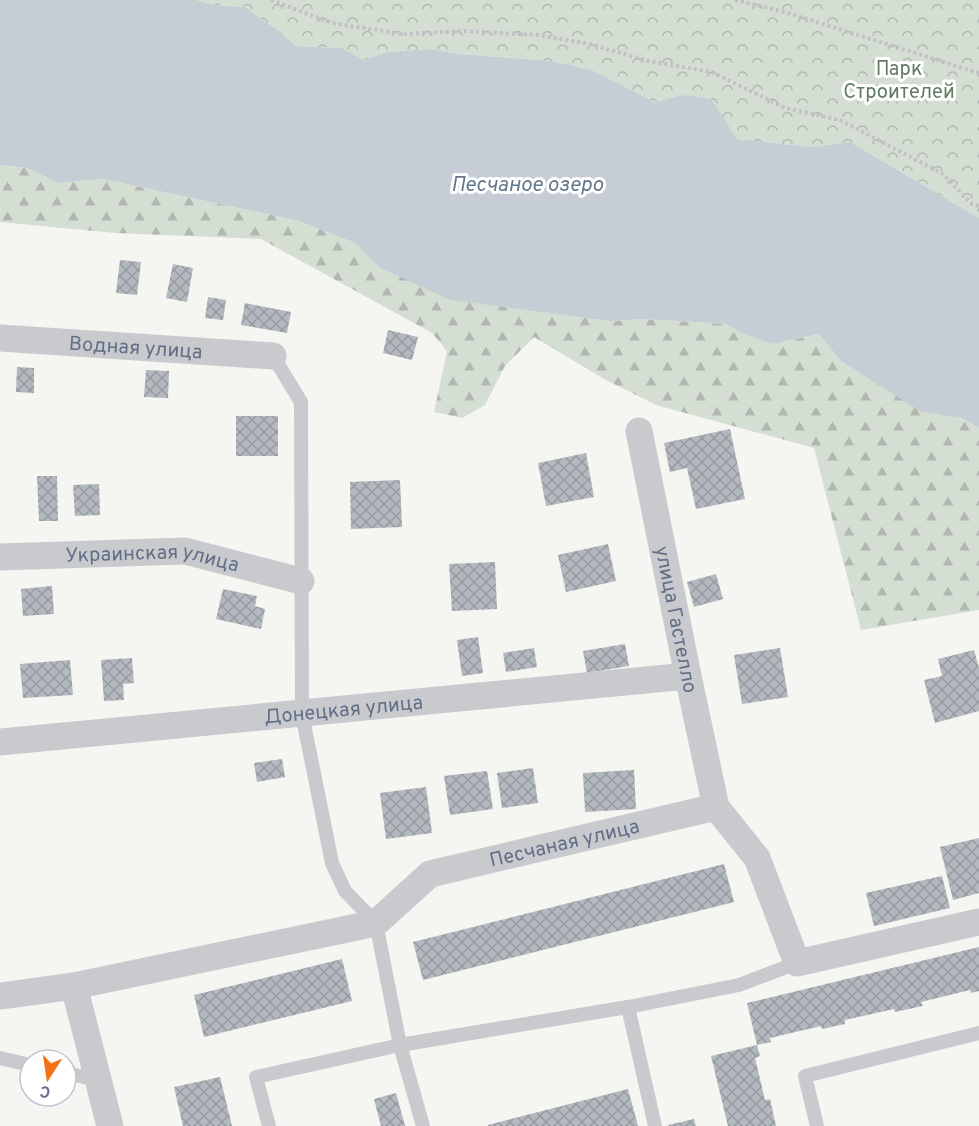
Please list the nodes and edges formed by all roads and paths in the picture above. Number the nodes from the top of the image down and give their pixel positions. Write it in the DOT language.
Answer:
graph roads {
  1 [pos="271,0"];
  2 [pos="735,0"];
  3 [pos="979,73"];
  4 [pos="979,206"];
  5 [pos="0,338"];
  6 [pos="273,356"];
  7 [pos="639,431"];
  8 [pos="0,557"];
  9 [pos="301,581"];
  10 [pos="688,676"];
  11 [pos="302,714"];
  12 [pos="0,742"];
  13 [pos="716,807"];
  14 [pos="979,922"];
  15 [pos="376,923"];
  16 [pos="797,963"];
  17 [pos="74,986"];
  18 [pos="0,996"];
  19 [pos="628,1007"];
  20 [pos="979,1033"];
  21 [pos="400,1046"];
  22 [pos="0,1058"];
  23 [pos="18,1062"];
  24 [pos="78,1075"];
  25 [pos="98,1080"];
  26 [pos="110,1126"];
  27 [pos="269,1126"];
  28 [pos="423,1126"];
  29 [pos="655,1126"];
  30 [pos="817,1126"];
  1 -- 4 [label="path"];
  2 -- 3 [label="path"];
  5 -- 6 [label="street, Водная улица"];
  6 -- 9 [label="lane"];
  7 -- 10 [label="street, улица Гастелло"];
  8 -- 9 [label="street, Украинская улица"];
  9 -- 11 [label="lane"];
  10 -- 11 [label="street, Донецкая улица"];
  10 -- 13 [label="street, улица Гастелло"];
  11 -- 12 [label="street, Донецкая улица"];
  11 -- 15 [label="lane"];
  13 -- 15 [label="street, Песчаная улица"];
  13 -- 16 [label="street"];
  14 -- 16 [label="street"];
  15 -- 17 [label="street"];
  15 -- 21 [label="lane"];
  16 -- 19 [label="lane"];
  17 -- 18 [label="street"];
  17 -- 25 [label="street"];
  19 -- 21 [label="lane"];
  19 -- 29 [label="lane"];
  20 -- 30 [label="lane"];
  21 -- 27 [label="lane"];
  21 -- 28 [label="lane"];
  22 -- 23 [label="lane"];
  24 -- 25 [label="lane"];
  25 -- 26 [label="street"];
}
